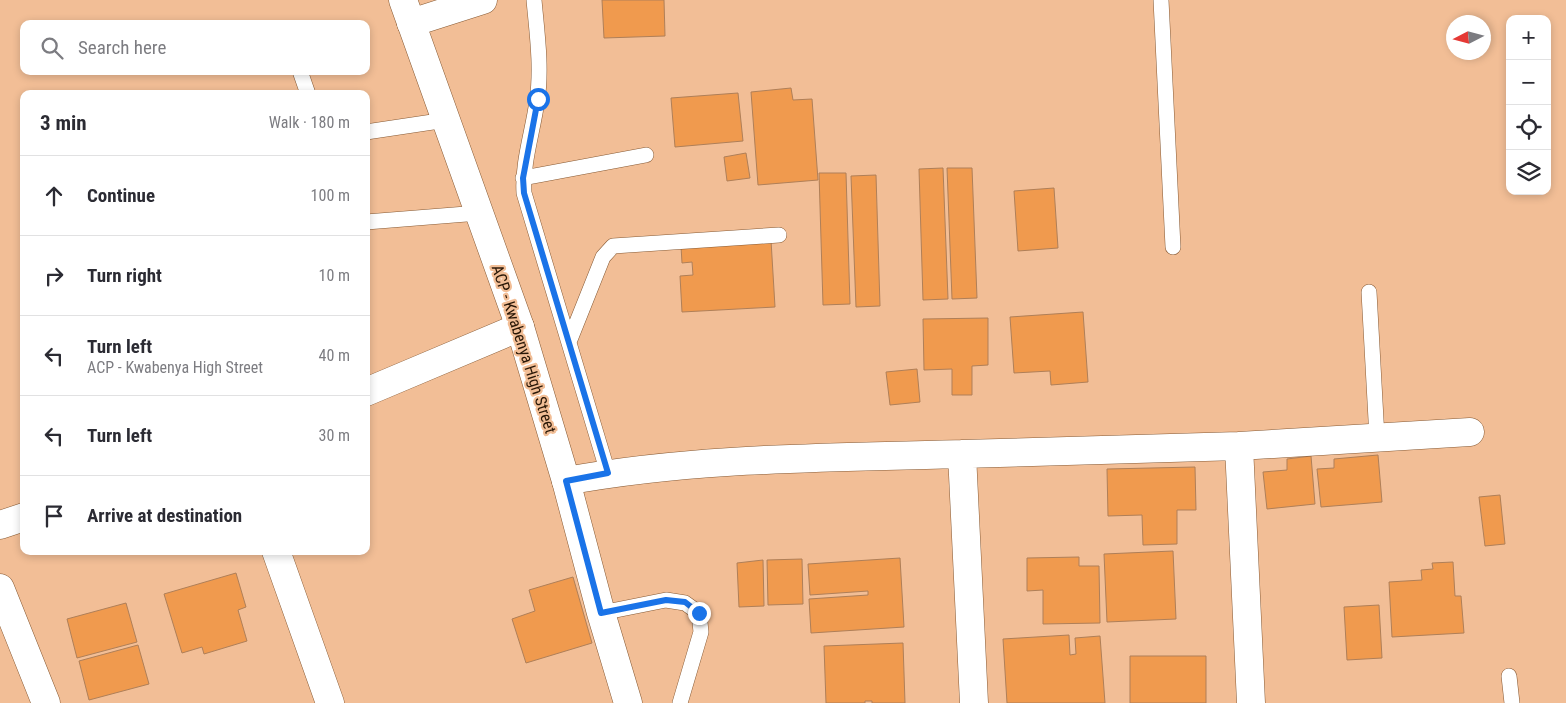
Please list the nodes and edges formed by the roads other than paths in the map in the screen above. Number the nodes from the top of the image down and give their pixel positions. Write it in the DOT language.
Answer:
graph roads {
  1 [pos="483,0"];
  2 [pos="534,0"];
  3 [pos="1161,0"];
  4 [pos="407,12"];
  5 [pos="301,75"];
  6 [pos="307,90"];
  7 [pos="446,120"];
  8 [pos="370,131"];
  9 [pos="646,155"];
  10 [pos="523,178"];
  11 [pos="479,213"];
  12 [pos="370,222"];
  13 [pos="779,235"];
  14 [pos="1173,247"];
  15 [pos="1369,292"];
  16 [pos="520,327"];
  17 [pos="569,342"];
  18 [pos="370,390"];
  19 [pos="1470,432"];
  20 [pos="1377,438"];
  21 [pos="1239,446"];
  22 [pos="962,454"];
  23 [pos="608,473"];
  24 [pos="566,481"];
  25 [pos="20,518"];
  26 [pos="0,525"];
  27 [pos="277,555"];
  28 [pos="0,588"];
  29 [pos="601,613"];
  30 [pos="1509,676"];
  31 [pos="46,703"];
  32 [pos="330,703"];
  33 [pos="628,703"];
  34 [pos="680,703"];
  35 [pos="974,703"];
  36 [pos="1251,703"];
  37 [pos="1512,703"];
  1 -- 4 [label="street"];
  2 -- 10 [label="lane"];
  3 -- 14 [label="lane"];
  4 -- 7 [label="street, ACP - Kwabenya High Street"];
  5 -- 6 [label="lane"];
  7 -- 8 [label="lane"];
  7 -- 11 [label="street, ACP - Kwabenya High Street"];
  9 -- 10 [label="lane"];
  10 -- 17 [label="lane"];
  11 -- 12 [label="lane"];
  11 -- 16 [label="street, ACP - Kwabenya High Street"];
  13 -- 17 [label="lane"];
  15 -- 20 [label="lane"];
  16 -- 18 [label="street"];
  16 -- 24 [label="street, ACP - Kwabenya High Street"];
  17 -- 23 [label="lane"];
  19 -- 20 [label="street"];
  20 -- 21 [label="street"];
  21 -- 22 [label="street"];
  21 -- 36 [label="street"];
  22 -- 23 [label="street"];
  22 -- 35 [label="street"];
  23 -- 24 [label="street"];
  24 -- 29 [label="street, ACP - Kwabenya High Street"];
  25 -- 26 [label="street"];
  27 -- 32 [label="street"];
  28 -- 31 [label="street"];
  29 -- 33 [label="street, ACP - Kwabenya High Street"];
  29 -- 34 [label="lane"];
  30 -- 37 [label="lane"];
}
